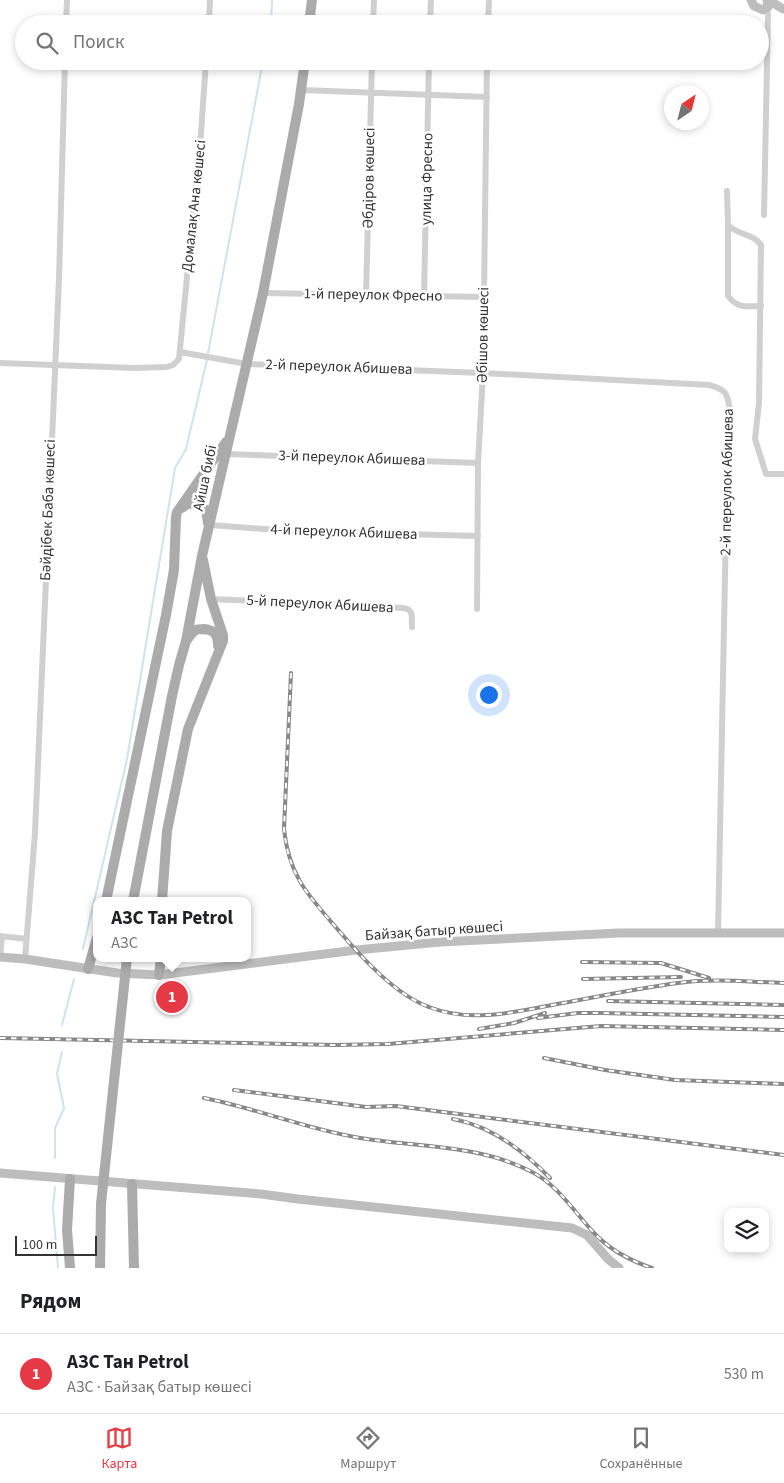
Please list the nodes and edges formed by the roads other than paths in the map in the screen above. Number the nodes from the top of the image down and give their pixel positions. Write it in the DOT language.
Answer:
graph roads {
  1 [pos="67,0"];
  2 [pos="210,0"];
  3 [pos="312,0"];
  4 [pos="374,0"];
  5 [pos="431,0"];
  6 [pos="488,0"];
  7 [pos="751,0"];
  8 [pos="767,3"];
  9 [pos="784,9"];
  10 [pos="66,15"];
  11 [pos="209,15"];
  12 [pos="310,15"];
  13 [pos="373,15"];
  14 [pos="430,15"];
  15 [pos="488,15"];
  16 [pos="65,70"];
  17 [pos="205,70"];
  18 [pos="303,70"];
  19 [pos="372,70"];
  20 [pos="429,70"];
  21 [pos="487,70"];
  22 [pos="767,70"];
  23 [pos="301,90"];
  24 [pos="372,93"];
  25 [pos="428,95"];
  26 [pos="487,97"];
  27 [pos="727,191"];
  28 [pos="764,215"];
  29 [pos="728,224"];
  30 [pos="263,293"];
  31 [pos="366,294"];
  32 [pos="424,296"];
  33 [pos="483,297"];
  34 [pos="761,306"];
  35 [pos="180,352"];
  36 [pos="0,363"];
  37 [pos="247,364"];
  38 [pos="54,366"];
  39 [pos="483,372"];
  40 [pos="229,438"];
  41 [pos="226,454"];
  42 [pos="478,462"];
  43 [pos="784,474"];
  44 [pos="178,512"];
  45 [pos="209,528"];
  46 [pos="478,536"];
  47 [pos="202,556"];
  48 [pos="211,599"];
  49 [pos="477,609"];
  50 [pos="412,627"];
  51 [pos="186,641"];
  52 [pos="216,658"];
  53 [pos="107,897"];
  54 [pos="134,897"];
  55 [pos="162,897"];
  56 [pos="784,933"];
  57 [pos="718,934"];
  58 [pos="1,936"];
  59 [pos="27,939"];
  60 [pos="93,951"];
  61 [pos="0,957"];
  62 [pos="26,959"];
  63 [pos="127,962"];
  64 [pos="161,962"];
  65 [pos="88,968"];
  66 [pos="159,975"];
  67 [pos="0,1173"];
  68 [pos="70,1179"];
  69 [pos="132,1184"];
  70 [pos="70,1268"];
  71 [pos="100,1268"];
  72 [pos="134,1268"];
  73 [pos="619,1268"];
  1 -- 10 [label="street"];
  2 -- 11 [label="street"];
  3 -- 12 [label="main road"];
  4 -- 13 [label="street"];
  5 -- 14 [label="street"];
  6 -- 15 [label="street"];
  7 -- 8 [label="street"];
  8 -- 9 [label="street"];
  16 -- 38 [label="street, Бәйдібек Баба көшесі"];
  17 -- 35 [label="street, Домалақ Ана көшесі"];
  18 -- 23 [label="main road, Айша бибі"];
  19 -- 24 [label="street, Әбдіров көшесі"];
  20 -- 25 [label="street, улица Фресно"];
  21 -- 26 [label="street, Әбішов көшесі"];
  22 -- 28 [label="street"];
  23 -- 24 [label="street"];
  23 -- 30 [label="main road, Айша бибі"];
  24 -- 25 [label="street"];
  24 -- 31 [label="street, Әбдіров көшесі"];
  25 -- 26 [label="street"];
  25 -- 32 [label="street, улица Фресно"];
  26 -- 33 [label="street, Әбішов көшесі"];
  27 -- 29 [label="street"];
  29 -- 34 [label="street"];
  29 -- 34 [label="street"];
  30 -- 31 [label="street, 1-й переулок Фресно"];
  30 -- 37 [label="main road, Айша бибі"];
  31 -- 32 [label="street, 1-й переулок Фресно"];
  32 -- 33 [label="street, 1-й переулок Фресно"];
  33 -- 39 [label="street, Әбішов көшесі"];
  34 -- 43 [label="street"];
  35 -- 37 [label="street, 2-й переулок Абишева"];
  35 -- 38 [label="street"];
  36 -- 38 [label="street"];
  37 -- 39 [label="street, 2-й переулок Абишева"];
  37 -- 40 [label="main road, Айша бибі"];
  38 -- 59 [label="street, Бәйдібек Баба көшесі"];
  39 -- 42 [label="street, Әбішов көшесі"];
  39 -- 57 [label="street, 2-й переулок Абишева"];
  40 -- 41 [label="main road, Айша бибі"];
  40 -- 44 [label="main road"];
  41 -- 42 [label="street, 3-й переулок Абишева"];
  41 -- 45 [label="main road, Айша бибі"];
  42 -- 46 [label="street, Әбішов көшесі"];
  44 -- 45 [label="main road"];
  44 -- 53 [label="main road"];
  45 -- 46 [label="street, 4-й переулок Абишева"];
  45 -- 47 [label="main road, Айша бибі"];
  46 -- 49 [label="street, Әбішов көшесі"];
  47 -- 48 [label="main road"];
  47 -- 51 [label="main road, Айша бибі"];
  48 -- 50 [label="street, 5-й переулок Абишева"];
  48 -- 52 [label="main road"];
  51 -- 52 [label="main road"];
  51 -- 54 [label="main road, Айша бибі"];
  52 -- 55 [label="main road"];
  56 -- 57 [label="street, Байзақ батыр көшесі"];
  57 -- 66 [label="street, Байзақ батыр көшесі"];
  58 -- 59 [label="street"];
  58 -- 61 [label="street"];
  59 -- 62 [label="street, Бәйдібек Баба көшесі"];
  60 -- 65 [label="main road"];
  61 -- 62 [label="street, Байзақ батыр көшесі"];
  62 -- 65 [label="street, Байзақ батыр көшесі"];
  63 -- 71 [label="main road, bridge"];
  64 -- 66 [label="main road"];
  65 -- 66 [label="street, Байзақ батыр көшесі"];
  67 -- 68 [label="street"];
  68 -- 69 [label="street"];
  68 -- 70 [label="main road"];
  69 -- 72 [label="main road"];
  69 -- 73 [label="street"];
}
